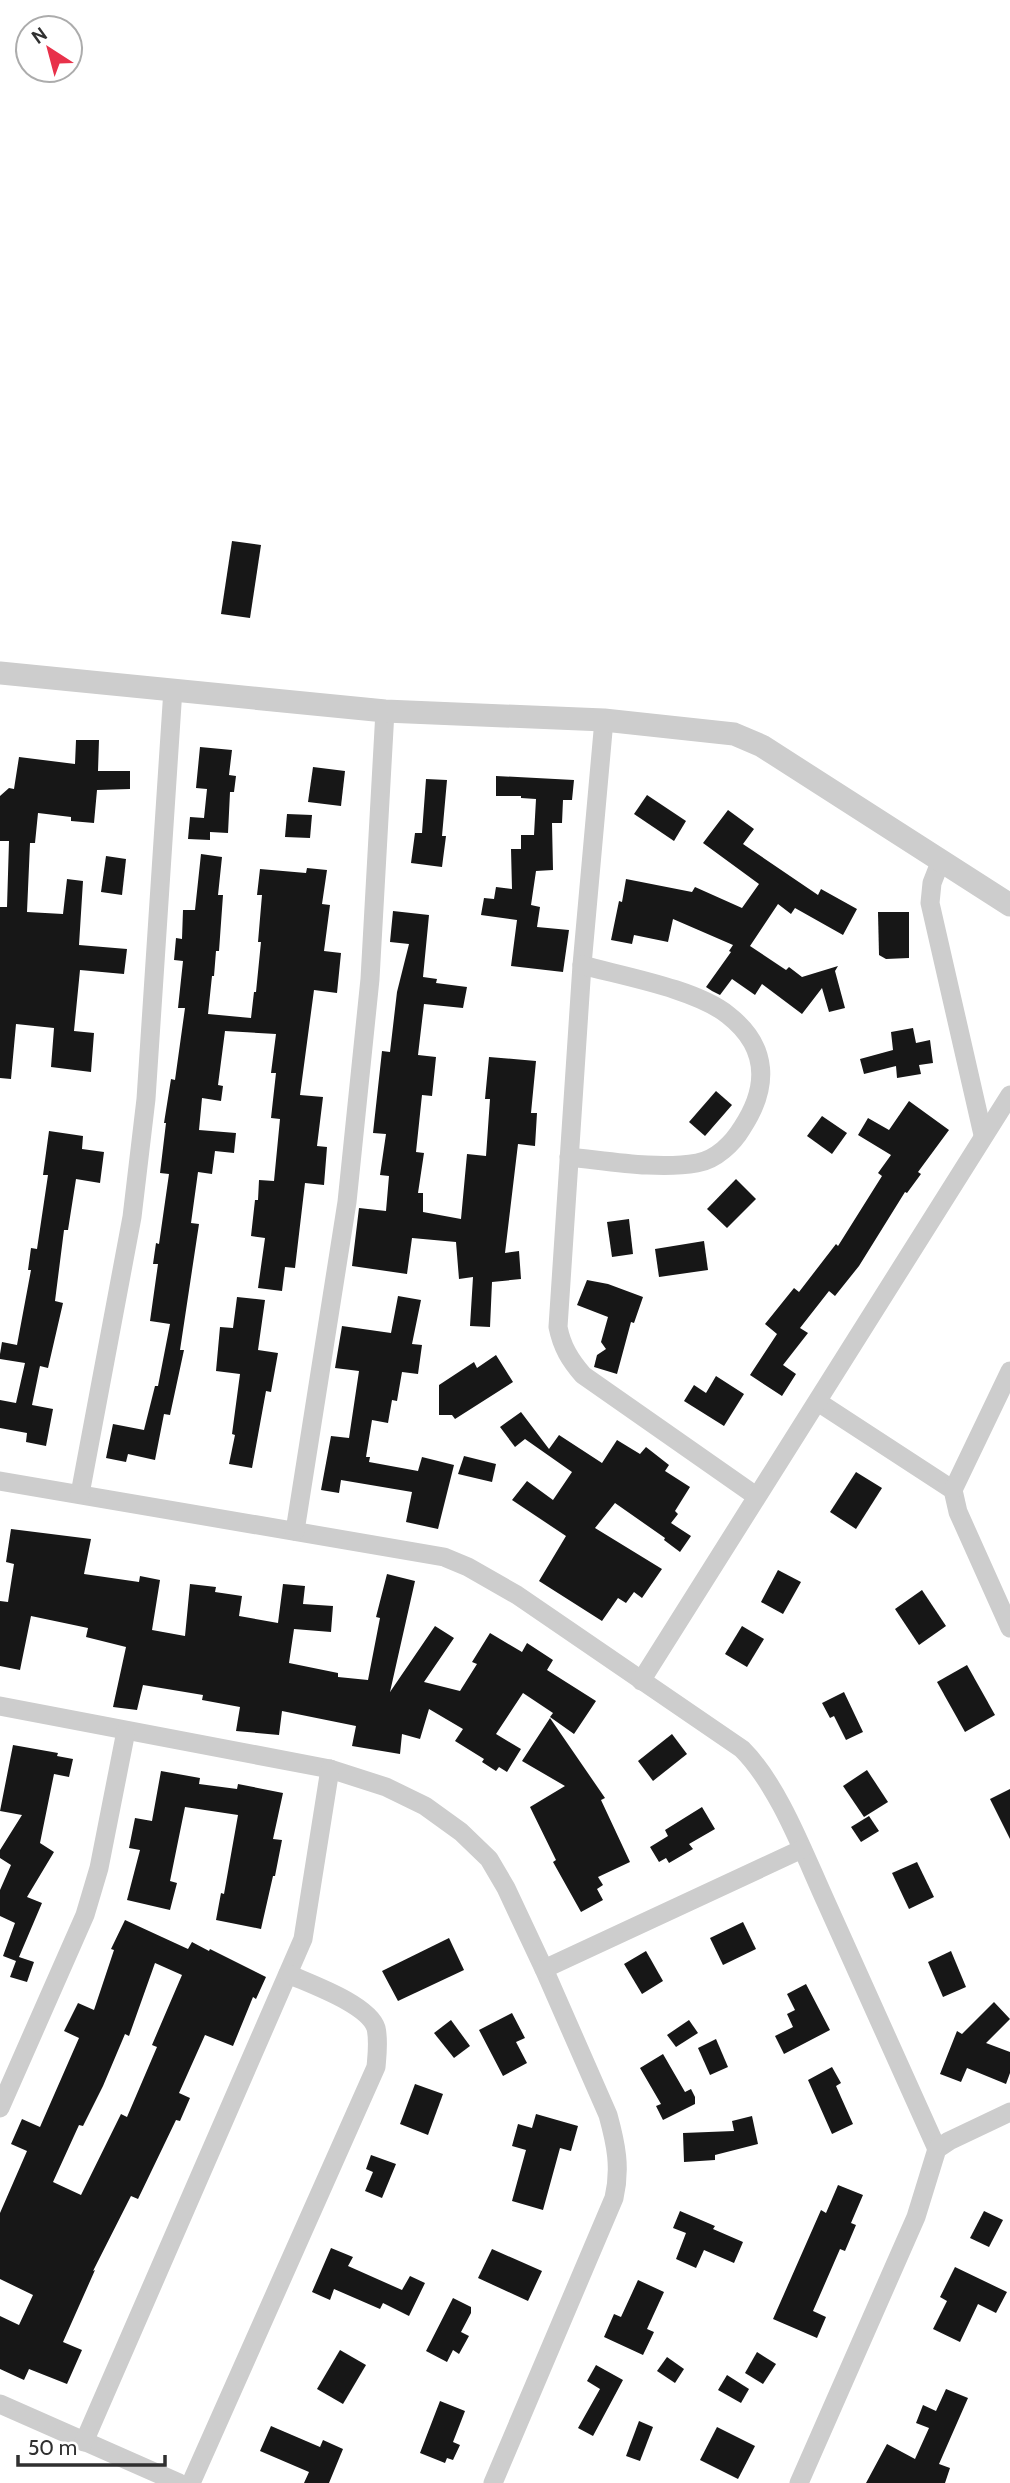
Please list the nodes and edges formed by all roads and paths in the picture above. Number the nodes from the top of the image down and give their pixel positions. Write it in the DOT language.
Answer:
graph roads {
  1 [pos="0,673"];
  2 [pos="173,688"];
  3 [pos="385,711"];
  4 [pos="604,720"];
  5 [pos="941,860"];
  6 [pos="1010,905"];
  7 [pos="582,965"];
  8 [pos="1010,1095"];
  9 [pos="983,1135"];
  10 [pos="569,1157"];
  11 [pos="1010,1371"];
  12 [pos="818,1402"];
  13 [pos="0,1481"];
  14 [pos="953,1490"];
  15 [pos="80,1494"];
  16 [pos="756,1496"];
  17 [pos="295,1531"];
  18 [pos="1010,1628"];
  19 [pos="641,1681"];
  20 [pos="0,1706"];
  21 [pos="126,1731"];
  22 [pos="330,1769"];
  23 [pos="802,1849"];
  24 [pos="544,1969"];
  25 [pos="288,1974"];
  26 [pos="0,2108"];
  27 [pos="1010,2112"];
  28 [pos="937,2149"];
  29 [pos="0,2404"];
  30 [pos="84,2442"];
  31 [pos="179,2483"];
  32 [pos="191,2483"];
  33 [pos="493,2483"];
  34 [pos="799,2483"];
  1 -- 2 [label="street"];
  2 -- 3 [label="street"];
  2 -- 15 [label="street"];
  3 -- 4 [label="street"];
  3 -- 17 [label="street"];
  4 -- 5 [label="street"];
  4 -- 7 [label="street"];
  5 -- 6 [label="street"];
  5 -- 9 [label="street"];
  7 -- 10 [label="street"];
  7 -- 10 [label="street"];
  8 -- 9 [label="street"];
  9 -- 12 [label="street"];
  10 -- 16 [label="street"];
  11 -- 14 [label="street"];
  12 -- 14 [label="street"];
  12 -- 16 [label="street"];
  13 -- 15 [label="street"];
  14 -- 18 [label="street"];
  15 -- 17 [label="street"];
  16 -- 19 [label="street"];
  17 -- 19 [label="street"];
  19 -- 23 [label="street"];
  20 -- 21 [label="street"];
  21 -- 22 [label="street"];
  21 -- 26 [label="street"];
  22 -- 24 [label="street"];
  22 -- 25 [label="street"];
  23 -- 24 [label="street"];
  23 -- 28 [label="street"];
  24 -- 33 [label="street"];
  25 -- 30 [label="street"];
  25 -- 32 [label="street"];
  27 -- 28 [label="street"];
  28 -- 34 [label="street"];
  29 -- 30 [label="street"];
  30 -- 31 [label="street"];
}
